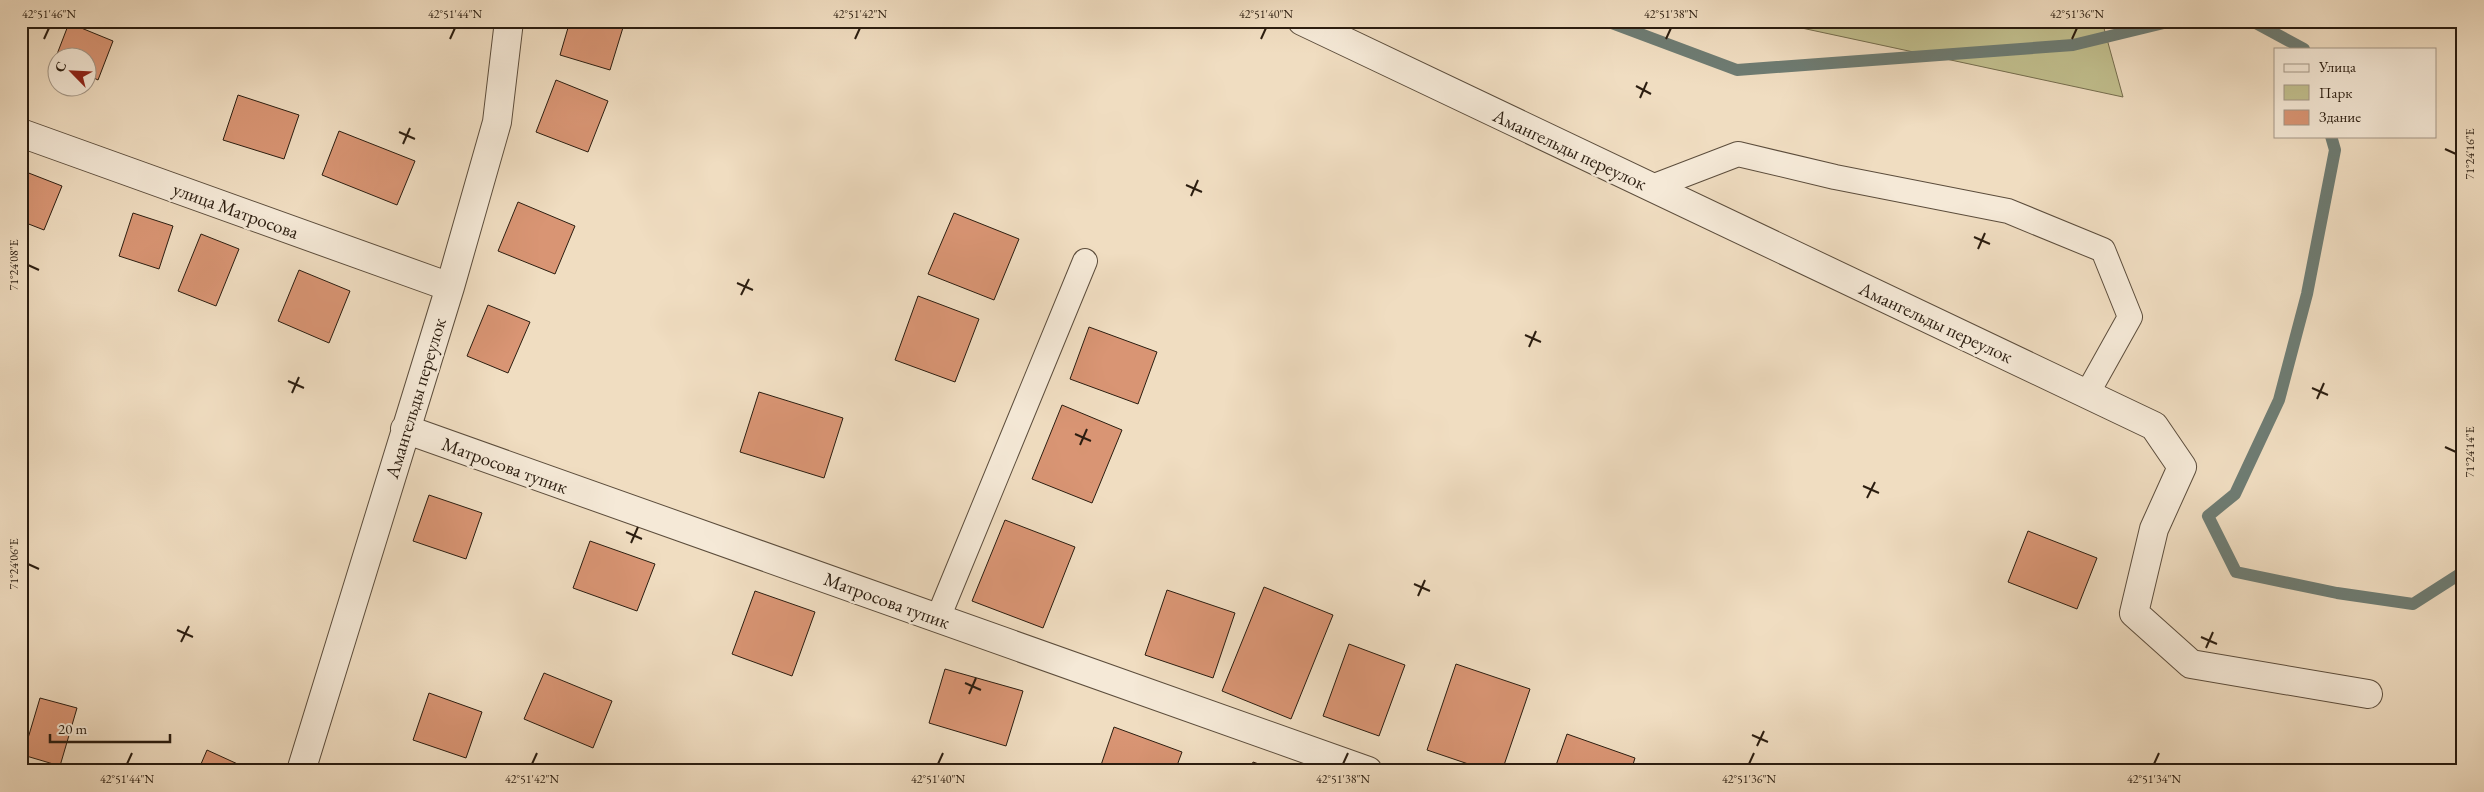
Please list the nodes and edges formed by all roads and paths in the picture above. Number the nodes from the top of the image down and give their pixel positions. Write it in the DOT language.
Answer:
graph roads {
  1 [pos="509,21"];
  2 [pos="1302,21"];
  3 [pos="21,132"];
  4 [pos="1652,188"];
  5 [pos="1085,261"];
  6 [pos="450,287"];
  7 [pos="2087,394"];
  8 [pos="405,429"];
  9 [pos="938,618"];
  10 [pos="2368,694"];
  11 [pos="301,771"];
  12 [pos="1368,771"];
  1 -- 6 [label="street, Амангельды переулок"];
  2 -- 4 [label="street, Амангельды переулок"];
  3 -- 6 [label="street, улица Матросова"];
  4 -- 7 [label="street, Амангельды переулок"];
  4 -- 7 [label="lane"];
  5 -- 9 [label="lane"];
  6 -- 8 [label="street, Амангельды переулок"];
  7 -- 10 [label="street, Амангельды переулок"];
  8 -- 9 [label="street, Матросова тупик"];
  8 -- 11 [label="street, Амангельды переулок"];
  9 -- 12 [label="street, Матросова тупик"];
}
